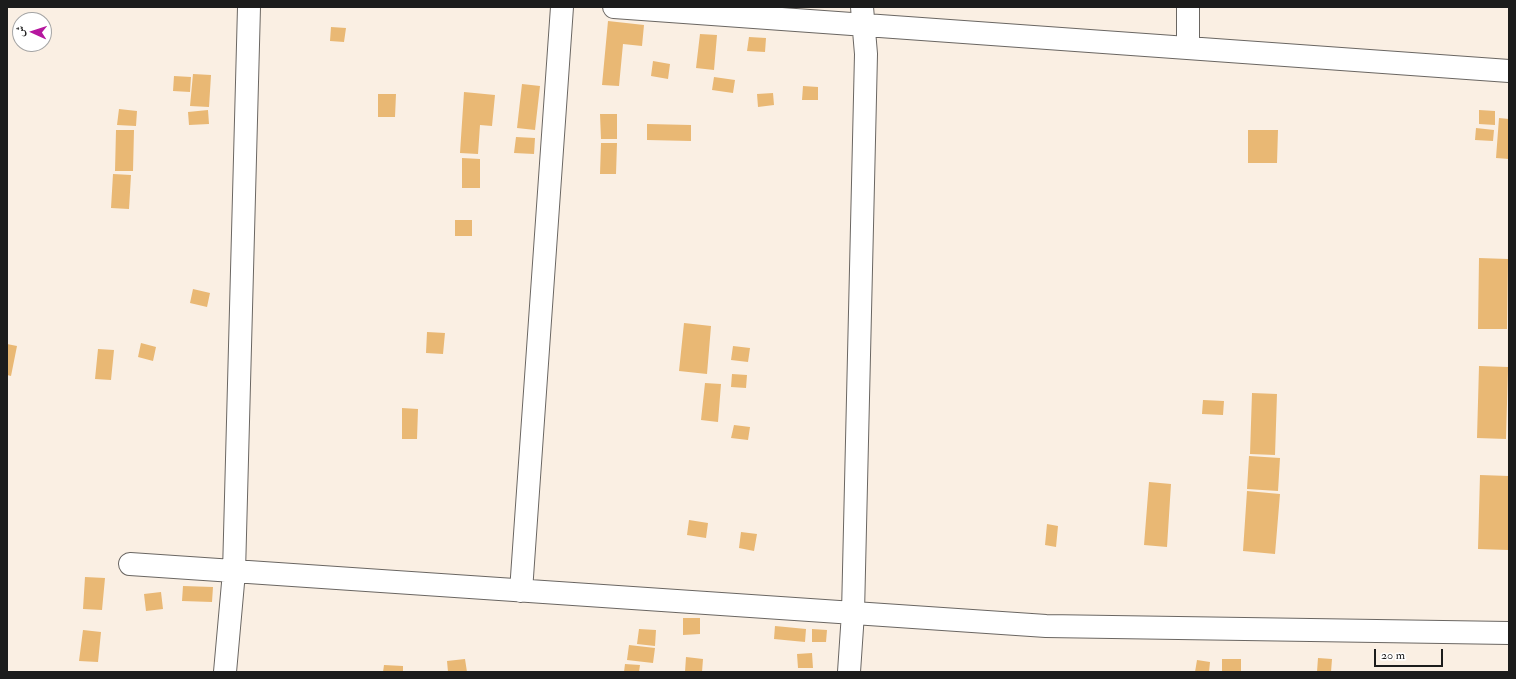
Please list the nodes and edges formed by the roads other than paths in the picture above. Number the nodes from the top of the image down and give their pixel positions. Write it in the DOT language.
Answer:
graph roads {
  1 [pos="249,7"];
  2 [pos="562,7"];
  3 [pos="614,7"];
  4 [pos="1188,7"];
  5 [pos="862,16"];
  6 [pos="1188,48"];
  7 [pos="1509,71"];
  8 [pos="130,564"];
  9 [pos="234,572"];
  10 [pos="521,591"];
  11 [pos="853,613"];
  12 [pos="1509,634"];
  13 [pos="225,672"];
  14 [pos="849,672"];
  1 -- 9 [label="street"];
  2 -- 10 [label="street"];
  3 -- 5 [label="street"];
  4 -- 6 [label="street"];
  5 -- 6 [label="street"];
  5 -- 11 [label="street"];
  6 -- 7 [label="street"];
  8 -- 9 [label="street"];
  9 -- 10 [label="street"];
  9 -- 13 [label="street"];
  10 -- 11 [label="street"];
  11 -- 12 [label="street"];
  11 -- 14 [label="street"];
}
